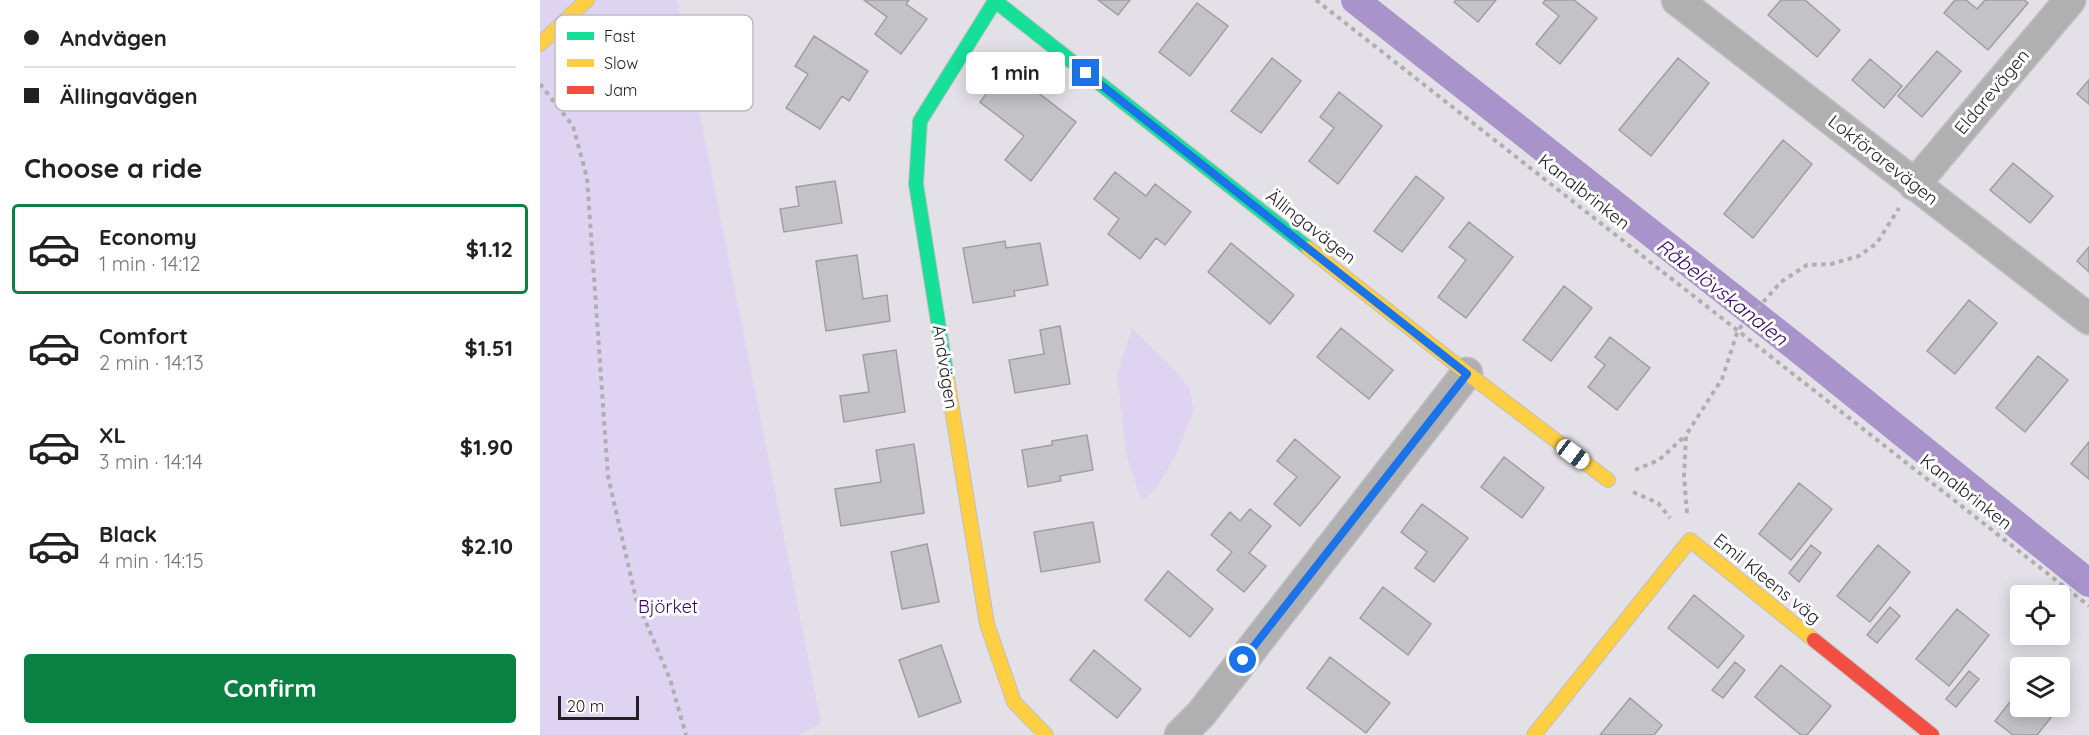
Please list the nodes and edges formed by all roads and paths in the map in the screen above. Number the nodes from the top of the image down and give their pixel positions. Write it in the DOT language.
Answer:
graph roads {
  1 [pos="587,0"];
  2 [pos="1316,0"];
  3 [pos="2070,0"];
  4 [pos="995,1"];
  5 [pos="1689,4"];
  6 [pos="571,15"];
  7 [pos="555,30"];
  8 [pos="540,44"];
  9 [pos="540,84"];
  10 [pos="555,103"];
  11 [pos="561,111"];
  12 [pos="1914,185"];
  13 [pos="2089,319"];
  14 [pos="1738,330"];
  15 [pos="1467,374"];
  16 [pos="1686,435"];
  17 [pos="1608,480"];
  18 [pos="1690,540"];
  19 [pos="2089,606"];
  20 [pos="687,735"];
  21 [pos="1046,735"];
  22 [pos="1180,735"];
  23 [pos="1534,735"];
  24 [pos="1932,735"];
  1 -- 6 [label="street"];
  2 -- 14 [label="path, Kanalbrinken"];
  3 -- 12 [label="street, Eldarevägen"];
  4 -- 15 [label="street, Ällingavägen"];
  4 -- 21 [label="street, Andvägen"];
  5 -- 12 [label="street, Lokförarevägen"];
  7 -- 8 [label="street"];
  9 -- 10 [label="path"];
  11 -- 20 [label="path"];
  12 -- 13 [label="street, Lokförarevägen"];
  12 -- 14 [label="path"];
  14 -- 16 [label="path"];
  14 -- 19 [label="path, Kanalbrinken"];
  15 -- 17 [label="street, Ällingavägen"];
  15 -- 22 [label="street"];
  16 -- 17 [label="path"];
  16 -- 18 [label="path"];
  17 -- 18 [label="path"];
  18 -- 23 [label="street, Emil Kleens väg"];
  18 -- 24 [label="street, Emil Kleens väg"];
}
